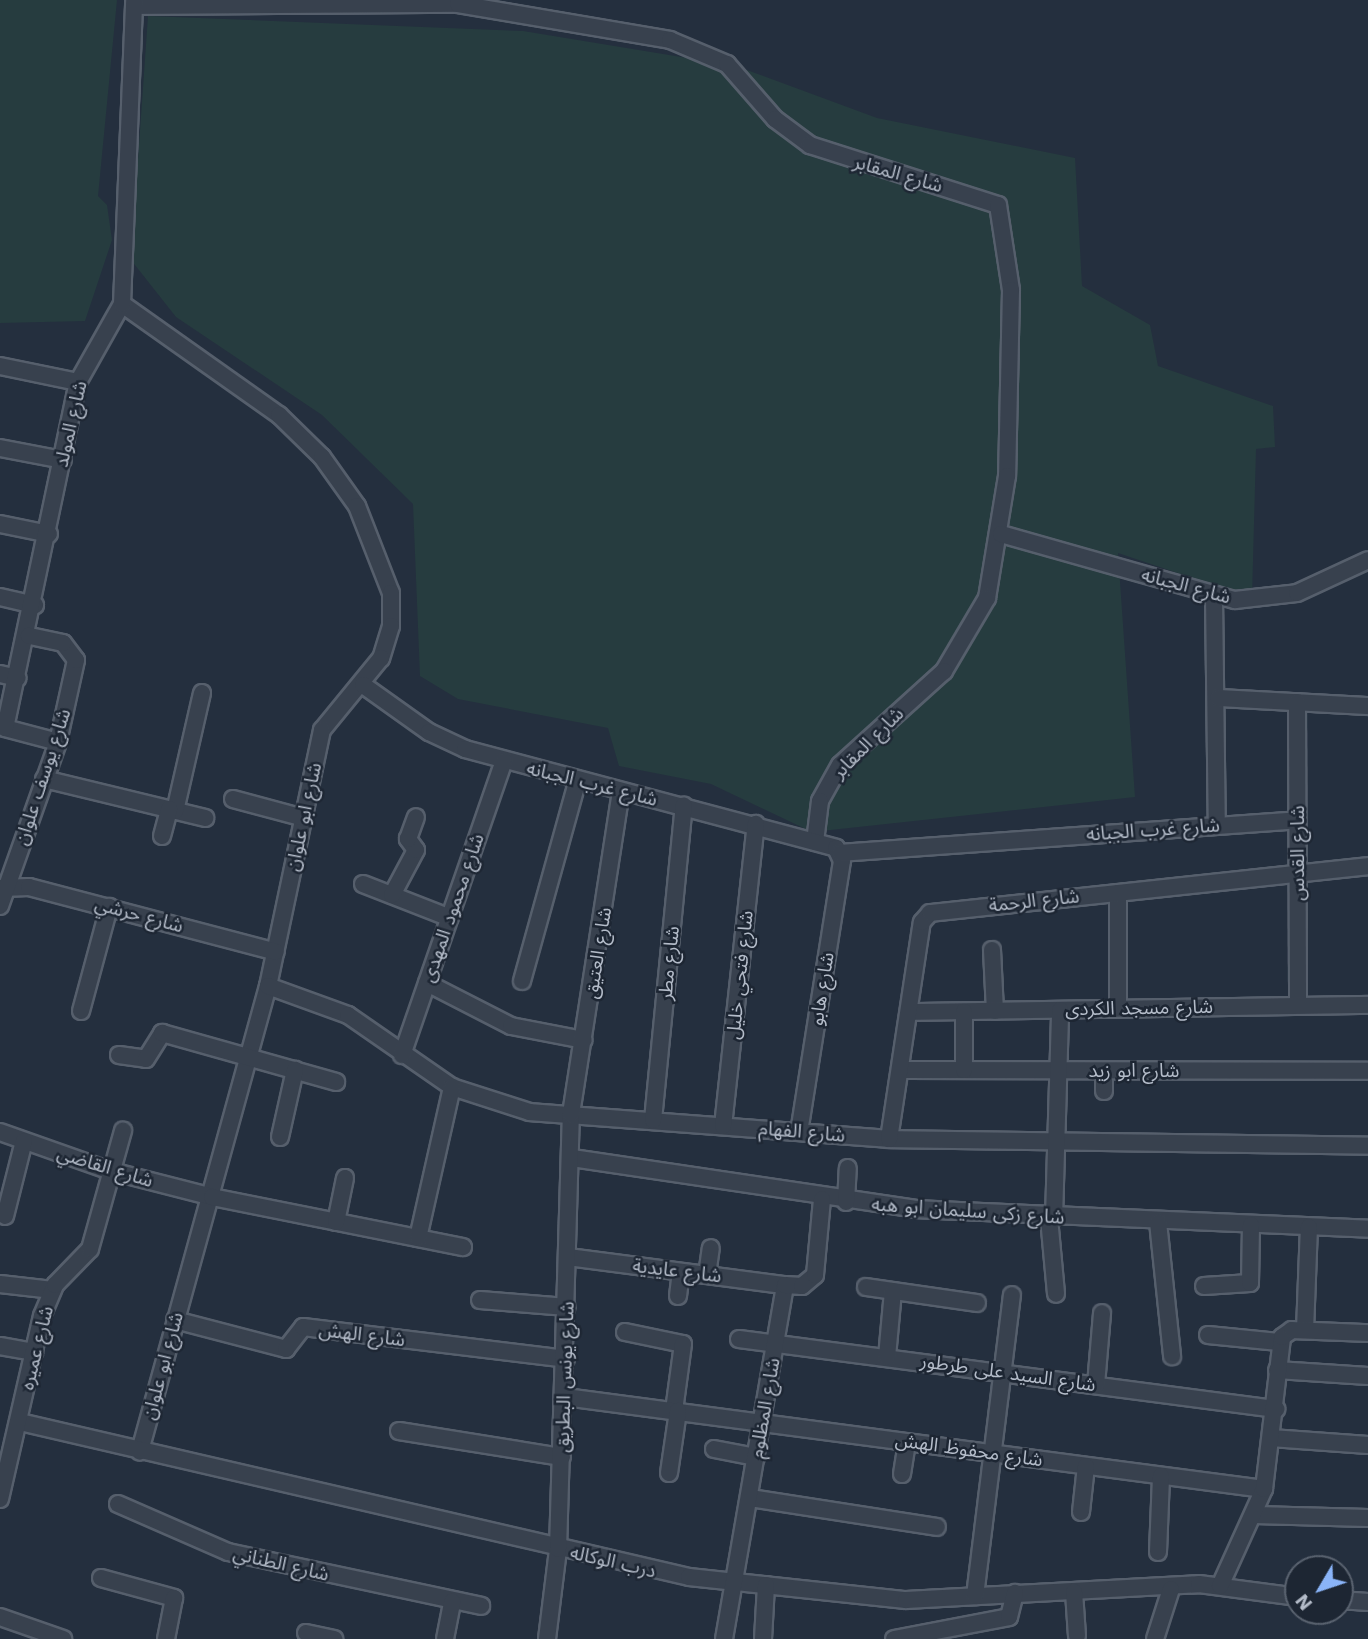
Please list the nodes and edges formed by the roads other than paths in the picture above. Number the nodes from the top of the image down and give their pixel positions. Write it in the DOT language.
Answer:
graph roads {
  1 [pos="134,3"];
  2 [pos="122,304"];
  3 [pos="0,366"];
  4 [pos="78,382"];
  5 [pos="0,448"];
  6 [pos="63,460"];
  7 [pos="0,524"];
  8 [pos="49,534"];
  9 [pos="1001,534"];
  10 [pos="1368,560"];
  11 [pos="1214,596"];
  12 [pos="0,597"];
  13 [pos="35,605"];
  14 [pos="29,636"];
  15 [pos="0,674"];
  16 [pos="18,678"];
  17 [pos="363,685"];
  18 [pos="202,693"];
  19 [pos="1218,698"];
  20 [pos="1297,702"];
  21 [pos="1368,706"];
  22 [pos="58,742"];
  23 [pos="504,761"];
  24 [pos="44,779"];
  25 [pos="577,783"];
  26 [pos="621,792"];
  27 [pos="233,799"];
  28 [pos="684,806"];
  29 [pos="172,810"];
  30 [pos="416,817"];
  31 [pos="205,818"];
  32 [pos="304,818"];
  33 [pos="1297,820"];
  34 [pos="757,824"];
  35 [pos="1217,826"];
  36 [pos="162,836"];
  37 [pos="815,842"];
  38 [pos="838,851"];
  39 [pos="1368,866"];
  40 [pos="1298,878"];
  41 [pos="363,884"];
  42 [pos="3,887"];
  43 [pos="1118,892"];
  44 [pos="392,895"];
  45 [pos="0,906"];
  46 [pos="109,907"];
  47 [pos="450,918"];
  48 [pos="992,950"];
  49 [pos="276,952"];
  50 [pos="522,981"];
  51 [pos="427,983"];
  52 [pos="268,986"];
  53 [pos="1298,1005"];
  54 [pos="1368,1005"];
  55 [pos="1118,1008"];
  56 [pos="1060,1010"];
  57 [pos="81,1011"];
  58 [pos="995,1011"];
  59 [pos="910,1012"];
  60 [pos="964,1012"];
  61 [pos="584,1040"];
  62 [pos="119,1055"];
  63 [pos="402,1055"];
  64 [pos="249,1057"];
  65 [pos="295,1070"];
  66 [pos="900,1070"];
  67 [pos="964,1070"];
  68 [pos="1058,1071"];
  69 [pos="1104,1071"];
  70 [pos="1368,1071"];
  71 [pos="336,1082"];
  72 [pos="452,1087"];
  73 [pos="1104,1091"];
  74 [pos="571,1114"];
  75 [pos="653,1120"];
  76 [pos="723,1126"];
  77 [pos="122,1131"];
  78 [pos="0,1132"];
  79 [pos="799,1132"];
  80 [pos="280,1137"];
  81 [pos="889,1139"];
  82 [pos="24,1141"];
  83 [pos="1056,1143"];
  84 [pos="1368,1146"];
  85 [pos="572,1158"];
  86 [pos="848,1168"];
  87 [pos="111,1171"];
  88 [pos="345,1178"];
  89 [pos="212,1197"];
  90 [pos="822,1199"];
  91 [pos="846,1202"];
  92 [pos="5,1216"];
  93 [pos="1052,1218"];
  94 [pos="335,1222"];
  95 [pos="1158,1222"];
  96 [pos="1251,1225"];
  97 [pos="1310,1227"];
  98 [pos="1368,1228"];
  99 [pos="418,1238"];
  100 [pos="463,1247"];
  101 [pos="711,1248"];
  102 [pos="568,1257"];
  103 [pos="681,1272"];
  104 [pos="707,1275"];
  105 [pos="0,1284"];
  106 [pos="785,1285"];
  107 [pos="1204,1286"];
  108 [pos="866,1287"];
  109 [pos="53,1290"];
  110 [pos="893,1292"];
  111 [pos="1012,1294"];
  112 [pos="1056,1294"];
  113 [pos="678,1296"];
  114 [pos="480,1300"];
  115 [pos="977,1303"];
  116 [pos="567,1307"];
  117 [pos="1102,1313"];
  118 [pos="175,1320"];
  119 [pos="1305,1331"];
  120 [pos="625,1332"];
  121 [pos="1368,1333"];
  122 [pos="1209,1335"];
  123 [pos="739,1339"];
  124 [pos="776,1342"];
  125 [pos="1279,1342"];
  126 [pos="0,1346"];
  127 [pos="34,1352"];
  128 [pos="1172,1356"];
  129 [pos="887,1357"];
  130 [pos="566,1359"];
  131 [pos="1277,1370"];
  132 [pos="1001,1372"];
  133 [pos="1368,1376"];
  134 [pos="1096,1385"];
  135 [pos="565,1397"];
  136 [pos="1276,1409"];
  137 [pos="676,1411"];
  138 [pos="20,1422"];
  139 [pos="762,1422"];
  140 [pos="399,1431"];
  141 [pos="1272,1438"];
  142 [pos="907,1442"];
  143 [pos="1368,1445"];
  144 [pos="714,1449"];
  145 [pos="139,1452"];
  146 [pos="992,1453"];
  147 [pos="562,1457"];
  148 [pos="756,1457"];
  149 [pos="4,1464"];
  150 [pos="1086,1466"];
  151 [pos="669,1473"];
  152 [pos="902,1474"];
  153 [pos="1161,1476"];
  154 [pos="1264,1489"];
  155 [pos="750,1498"];
  156 [pos="0,1499"];
  157 [pos="118,1504"];
  158 [pos="1081,1512"];
  159 [pos="1255,1515"];
  160 [pos="1368,1518"];
  161 [pos="937,1527"];
  162 [pos="558,1549"];
  163 [pos="1158,1552"];
  164 [pos="101,1578"];
  165 [pos="734,1582"];
  166 [pos="766,1585"];
  167 [pos="1220,1586"];
  168 [pos="1171,1589"];
  169 [pos="1074,1592"];
  170 [pos="1015,1593"];
  171 [pos="975,1596"];
  172 [pos="1284,1596"];
  173 [pos="452,1602"];
  174 [pos="481,1606"];
  175 [pos="0,1617"];
  176 [pos="306,1633"];
  177 [pos="1077,1636"];
  178 [pos="63,1639"];
  179 [pos="166,1639"];
  180 [pos="334,1639"];
  181 [pos="445,1639"];
  182 [pos="547,1639"];
  183 [pos="724,1639"];
  184 [pos="762,1639"];
  185 [pos="894,1639"];
  186 [pos="1155,1639"];
  1 -- 2 [label="street, شارع المولد"];
  1 -- 9 [label="street, شارع المقابر"];
  2 -- 4 [label="street, شارع المولد"];
  2 -- 17 [label="street, شارع ابو علوان"];
  3 -- 4 [label="street"];
  4 -- 6 [label="street, شارع المولد"];
  5 -- 6 [label="street"];
  6 -- 8 [label="street, شارع المولد"];
  7 -- 8 [label="street"];
  8 -- 13 [label="street, شارع المولد"];
  9 -- 11 [label="street, شارع الجبانه"];
  9 -- 37 [label="street, شارع المقابر"];
  10 -- 11 [label="street, شارع الجبانه"];
  11 -- 19 [label="street"];
  12 -- 13 [label="street"];
  13 -- 14 [label="street, شارع المولد"];
  14 -- 16 [label="street, شارع المولد"];
  14 -- 22 [label="street, شارع يوسف علوان"];
  15 -- 16 [label="street"];
  16 -- 22 [label="street, شارع المولد"];
  17 -- 23 [label="street, شارع غرب الجبانه"];
  17 -- 32 [label="street, شارع ابو علوان"];
  18 -- 29 [label="street"];
  19 -- 20 [label="street"];
  19 -- 35 [label="street"];
  20 -- 21 [label="street"];
  20 -- 33 [label="street, شارع القدس"];
  22 -- 24 [label="street, شارع يوسف علوان"];
  23 -- 25 [label="street, شارع غرب الجبانه"];
  23 -- 47 [label="street, شارع محمود المهدى"];
  24 -- 29 [label="street"];
  24 -- 42 [label="street, شارع يوسف علوان"];
  25 -- 26 [label="street, شارع غرب الجبانه"];
  25 -- 50 [label="street"];
  26 -- 28 [label="street, شارع غرب الجبانه"];
  26 -- 61 [label="street, شارع العتيق"];
  27 -- 32 [label="street"];
  28 -- 34 [label="street, شارع غرب الجبانه"];
  28 -- 75 [label="street, شارع مطر"];
  29 -- 31 [label="street"];
  29 -- 36 [label="street"];
  30 -- 44 [label="street"];
  32 -- 49 [label="street, شارع ابو علوان"];
  33 -- 35 [label="street, شارع غرب الجبانه"];
  33 -- 40 [label="street, شارع القدس"];
  34 -- 37 [label="street, شارع غرب الجبانه"];
  34 -- 76 [label="street, شارع فتحي خليل"];
  35 -- 38 [label="street, شارع غرب الجبانه"];
  37 -- 38 [label="street, شارع غرب الجبانه"];
  38 -- 79 [label="street, شارع هابو"];
  39 -- 40 [label="street, شارع الرحمة"];
  40 -- 43 [label="street, شارع الرحمة"];
  40 -- 53 [label="street, شارع القدس"];
  41 -- 44 [label="street"];
  42 -- 45 [label="street, شارع يوسف علوان"];
  42 -- 46 [label="street, شارع حرشي"];
  43 -- 55 [label="street"];
  43 -- 59 [label="street, شارع الرحمة"];
  44 -- 47 [label="street"];
  46 -- 49 [label="street, شارع حرشي"];
  46 -- 57 [label="street"];
  47 -- 51 [label="street, شارع محمود المهدى"];
  48 -- 58 [label="street"];
  49 -- 52 [label="street, شارع ابو علوان"];
  51 -- 61 [label="street"];
  51 -- 63 [label="street, شارع محمود المهدى"];
  52 -- 63 [label="street, شارع الفهام"];
  52 -- 64 [label="street, شارع ابو علوان"];
  53 -- 54 [label="street, شارع مسجد الكردى"];
  53 -- 55 [label="street, شارع مسجد الكردى"];
  55 -- 56 [label="street, شارع مسجد الكردى"];
  56 -- 58 [label="street, شارع مسجد الكردى"];
  56 -- 68 [label="street"];
  58 -- 60 [label="street, شارع مسجد الكردى"];
  59 -- 60 [label="street, شارع مسجد الكردى"];
  59 -- 66 [label="street, شارع الرحمة"];
  60 -- 67 [label="street"];
  61 -- 74 [label="street, شارع العتيق"];
  62 -- 64 [label="street"];
  63 -- 72 [label="street, شارع الفهام"];
  64 -- 65 [label="street"];
  64 -- 89 [label="street, شارع ابو علوان"];
  65 -- 71 [label="street"];
  65 -- 80 [label="street"];
  66 -- 67 [label="street, شارع ابو زيد"];
  66 -- 81 [label="street, شارع الرحمة"];
  67 -- 68 [label="street, شارع ابو زيد"];
  68 -- 69 [label="street, شارع ابو زيد"];
  68 -- 83 [label="street"];
  69 -- 70 [label="street, شارع ابو زيد"];
  69 -- 73 [label="street"];
  72 -- 74 [label="street, شارع الفهام"];
  72 -- 99 [label="street"];
  74 -- 75 [label="street, شارع الفهام"];
  74 -- 85 [label="street, شارع يونس البطريق"];
  75 -- 76 [label="street, شارع الفهام"];
  76 -- 79 [label="street, شارع الفهام"];
  77 -- 87 [label="street, شارع عميره"];
  78 -- 82 [label="street, شارع القاضي"];
  79 -- 81 [label="street, شارع الفهام"];
  81 -- 83 [label="street, شارع الفهام"];
  82 -- 87 [label="street, شارع القاضي"];
  82 -- 92 [label="street"];
  83 -- 84 [label="street, شارع الفهام"];
  83 -- 93 [label="street"];
  85 -- 90 [label="street, شارع زكى سليمان ابو هبه"];
  85 -- 102 [label="street, شارع يونس البطريق"];
  86 -- 91 [label="street"];
  87 -- 89 [label="street, شارع القاضي"];
  87 -- 109 [label="street, شارع عميره"];
  88 -- 94 [label="street"];
  89 -- 94 [label="street, شارع القاضي"];
  89 -- 118 [label="street, شارع ابو علوان"];
  90 -- 91 [label="street, شارع زكى سليمان ابو هبه"];
  90 -- 106 [label="street"];
  91 -- 93 [label="street, شارع زكى سليمان ابو هبه"];
  93 -- 95 [label="street, شارع زكى سليمان ابو هبه"];
  93 -- 112 [label="street"];
  94 -- 99 [label="street, شارع القاضي"];
  95 -- 96 [label="street, شارع زكى سليمان ابو هبه"];
  95 -- 128 [label="street"];
  96 -- 97 [label="street, شارع زكى سليمان ابو هبه"];
  96 -- 107 [label="street"];
  97 -- 98 [label="street, شارع زكى سليمان ابو هبه"];
  97 -- 119 [label="street"];
  99 -- 100 [label="street, شارع القاضي"];
  101 -- 104 [label="street"];
  102 -- 103 [label="street, شارع عايدية"];
  102 -- 116 [label="street, شارع يونس البطريق"];
  103 -- 104 [label="street, شارع عايدية"];
  103 -- 113 [label="street"];
  104 -- 106 [label="street, شارع عايدية"];
  105 -- 109 [label="street"];
  106 -- 124 [label="street, شارع المظلوم"];
  108 -- 110 [label="street"];
  109 -- 127 [label="street, شارع عميره"];
  110 -- 115 [label="street"];
  110 -- 129 [label="street"];
  111 -- 132 [label="street"];
  114 -- 116 [label="street"];
  116 -- 130 [label="street, شارع يونس البطريق"];
  117 -- 134 [label="street"];
  118 -- 130 [label="street, شارع الهش"];
  118 -- 145 [label="street, شارع ابو علوان"];
  119 -- 121 [label="street"];
  119 -- 125 [label="street"];
  120 -- 137 [label="street"];
  122 -- 125 [label="street"];
  123 -- 124 [label="street, شارع السيد على طرطور"];
  124 -- 129 [label="street, شارع السيد على طرطور"];
  124 -- 139 [label="street, شارع المظلوم"];
  125 -- 131 [label="street"];
  126 -- 127 [label="street"];
  127 -- 138 [label="street, شارع عميره"];
  129 -- 132 [label="street, شارع السيد على طرطور"];
  130 -- 135 [label="street, شارع يونس البطريق"];
  131 -- 133 [label="street"];
  131 -- 136 [label="street"];
  132 -- 134 [label="street, شارع السيد على طرطور"];
  132 -- 146 [label="street"];
  134 -- 136 [label="street, شارع السيد على طرطور"];
  135 -- 137 [label="street, شارع محفوظ الهش"];
  135 -- 147 [label="street, شارع يونس البطريق"];
  136 -- 141 [label="street"];
  137 -- 139 [label="street, شارع محفوظ الهش"];
  137 -- 151 [label="street"];
  138 -- 145 [label="street, درب الوكاله"];
  138 -- 149 [label="street, شارع عميره"];
  139 -- 142 [label="street, شارع محفوظ الهش"];
  139 -- 148 [label="street, شارع المظلوم"];
  140 -- 147 [label="street"];
  141 -- 143 [label="street"];
  141 -- 154 [label="street"];
  142 -- 146 [label="street, شارع محفوظ الهش"];
  142 -- 152 [label="street"];
  144 -- 148 [label="street"];
  145 -- 162 [label="street, درب الوكاله"];
  146 -- 150 [label="street, شارع محفوظ الهش"];
  146 -- 171 [label="street"];
  147 -- 162 [label="street, شارع يونس البطريق"];
  148 -- 155 [label="street, شارع المظلوم"];
  149 -- 156 [label="street, شارع عميره"];
  150 -- 153 [label="street, شارع محفوظ الهش"];
  150 -- 158 [label="street"];
  153 -- 154 [label="street, شارع محفوظ الهش"];
  153 -- 163 [label="street"];
  154 -- 159 [label="street"];
  155 -- 161 [label="street"];
  155 -- 165 [label="street, شارع المظلوم"];
  157 -- 173 [label="street, شارع الطناني"];
  159 -- 160 [label="street"];
  159 -- 167 [label="street"];
  162 -- 165 [label="street, درب الوكاله"];
  162 -- 182 [label="street, شارع يونس البطريق"];
  164 -- 179 [label="street"];
  165 -- 166 [label="street, درب الوكاله"];
  165 -- 183 [label="street, شارع المظلوم"];
  166 -- 171 [label="street, درب الوكاله"];
  166 -- 184 [label="street"];
  167 -- 168 [label="street, درب الوكاله"];
  167 -- 172 [label="street, درب الوكاله"];
  168 -- 169 [label="street, درب الوكاله"];
  168 -- 186 [label="street"];
  169 -- 170 [label="street, درب الوكاله"];
  169 -- 177 [label="street"];
  170 -- 171 [label="street, درب الوكاله"];
  170 -- 185 [label="street"];
  173 -- 174 [label="street, شارع الطناني"];
  173 -- 181 [label="street"];
  175 -- 178 [label="street"];
  176 -- 180 [label="street"];
}
